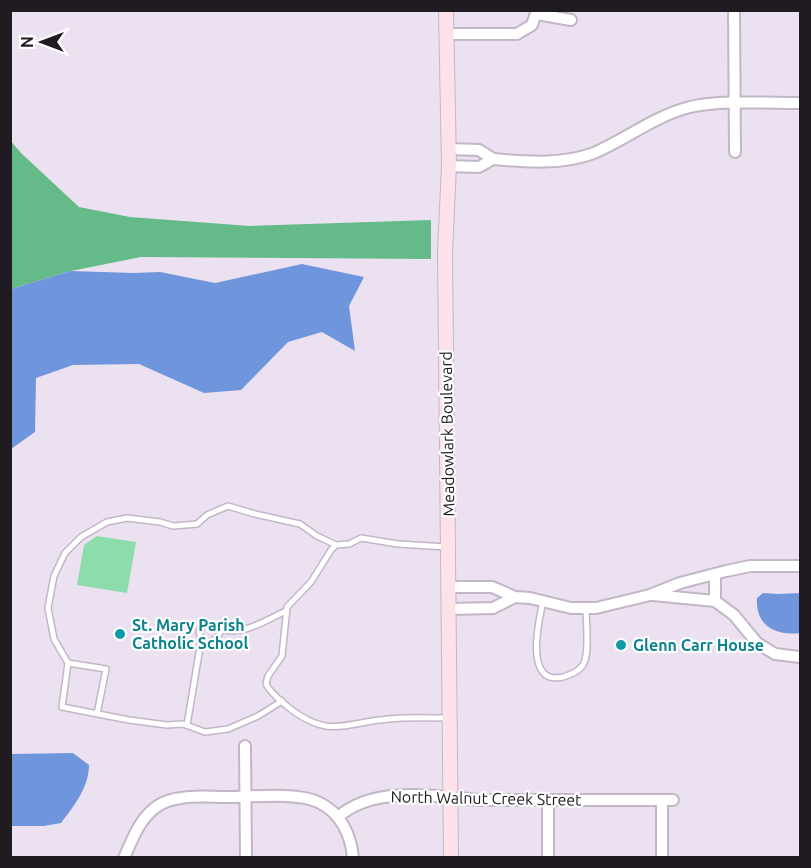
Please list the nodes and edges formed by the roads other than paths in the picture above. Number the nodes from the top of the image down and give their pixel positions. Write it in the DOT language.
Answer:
graph roads {
  1 [pos="446,10"];
  2 [pos="734,10"];
  3 [pos="537,12"];
  4 [pos="571,20"];
  5 [pos="446,34"];
  6 [pos="801,103"];
  7 [pos="734,104"];
  8 [pos="449,149"];
  9 [pos="735,152"];
  10 [pos="493,159"];
  11 [pos="449,166"];
  12 [pos="336,545"];
  13 [pos="448,547"];
  14 [pos="801,566"];
  15 [pos="715,574"];
  16 [pos="449,587"];
  17 [pos="650,595"];
  18 [pos="515,597"];
  19 [pos="543,601"];
  20 [pos="715,601"];
  21 [pos="449,609"];
  22 [pos="586,609"];
  23 [pos="285,610"];
  24 [pos="222,628"];
  25 [pos="201,641"];
  26 [pos="801,657"];
  27 [pos="68,663"];
  28 [pos="282,701"];
  29 [pos="97,714"];
  30 [pos="449,718"];
  31 [pos="187,725"];
  32 [pos="245,746"];
  33 [pos="450,796"];
  34 [pos="246,797"];
  35 [pos="548,800"];
  36 [pos="338,817"];
  37 [pos="124,858"];
  38 [pos="246,858"];
  39 [pos="352,858"];
  40 [pos="451,858"];
  41 [pos="548,858"];
  42 [pos="663,858"];
  1 -- 5 [label="street, Meadowlark Boulevard"];
  2 -- 7 [label="street"];
  3 -- 4 [label="street"];
  3 -- 5 [label="street"];
  5 -- 8 [label="street, Meadowlark Boulevard"];
  6 -- 7 [label="street"];
  7 -- 9 [label="street"];
  7 -- 10 [label="street"];
  8 -- 10 [label="street"];
  8 -- 11 [label="street, Meadowlark Boulevard"];
  10 -- 11 [label="street"];
  11 -- 13 [label="street, Meadowlark Boulevard"];
  12 -- 13 [label="lane"];
  12 -- 23 [label="lane"];
  12 -- 27 [label="lane"];
  13 -- 16 [label="street, Meadowlark Boulevard"];
  14 -- 15 [label="street"];
  15 -- 17 [label="street"];
  15 -- 20 [label="street"];
  16 -- 18 [label="street"];
  16 -- 21 [label="street, Meadowlark Boulevard"];
  17 -- 20 [label="street"];
  17 -- 22 [label="street"];
  18 -- 19 [label="street"];
  18 -- 21 [label="street"];
  19 -- 22 [label="street"];
  19 -- 22 [label="lane"];
  20 -- 26 [label="street"];
  21 -- 30 [label="street, Meadowlark Boulevard"];
  23 -- 24 [label="lane"];
  23 -- 28 [label="lane"];
  24 -- 25 [label="lane"];
  24 -- 25 [label="lane"];
  25 -- 31 [label="lane"];
  27 -- 29 [label="lane"];
  27 -- 29 [label="lane"];
  28 -- 30 [label="lane"];
  28 -- 31 [label="lane"];
  29 -- 31 [label="lane"];
  30 -- 33 [label="street, Meadowlark Boulevard"];
  32 -- 34 [label="street"];
  33 -- 35 [label="street, North Walnut Creek Street"];
  33 -- 36 [label="street, North Walnut Creek Street"];
  33 -- 40 [label="street, Meadowlark Boulevard"];
  34 -- 36 [label="street"];
  34 -- 37 [label="street"];
  34 -- 38 [label="street"];
  35 -- 41 [label="street"];
  35 -- 42 [label="street, North Walnut Creek Street"];
  36 -- 39 [label="street"];
}
